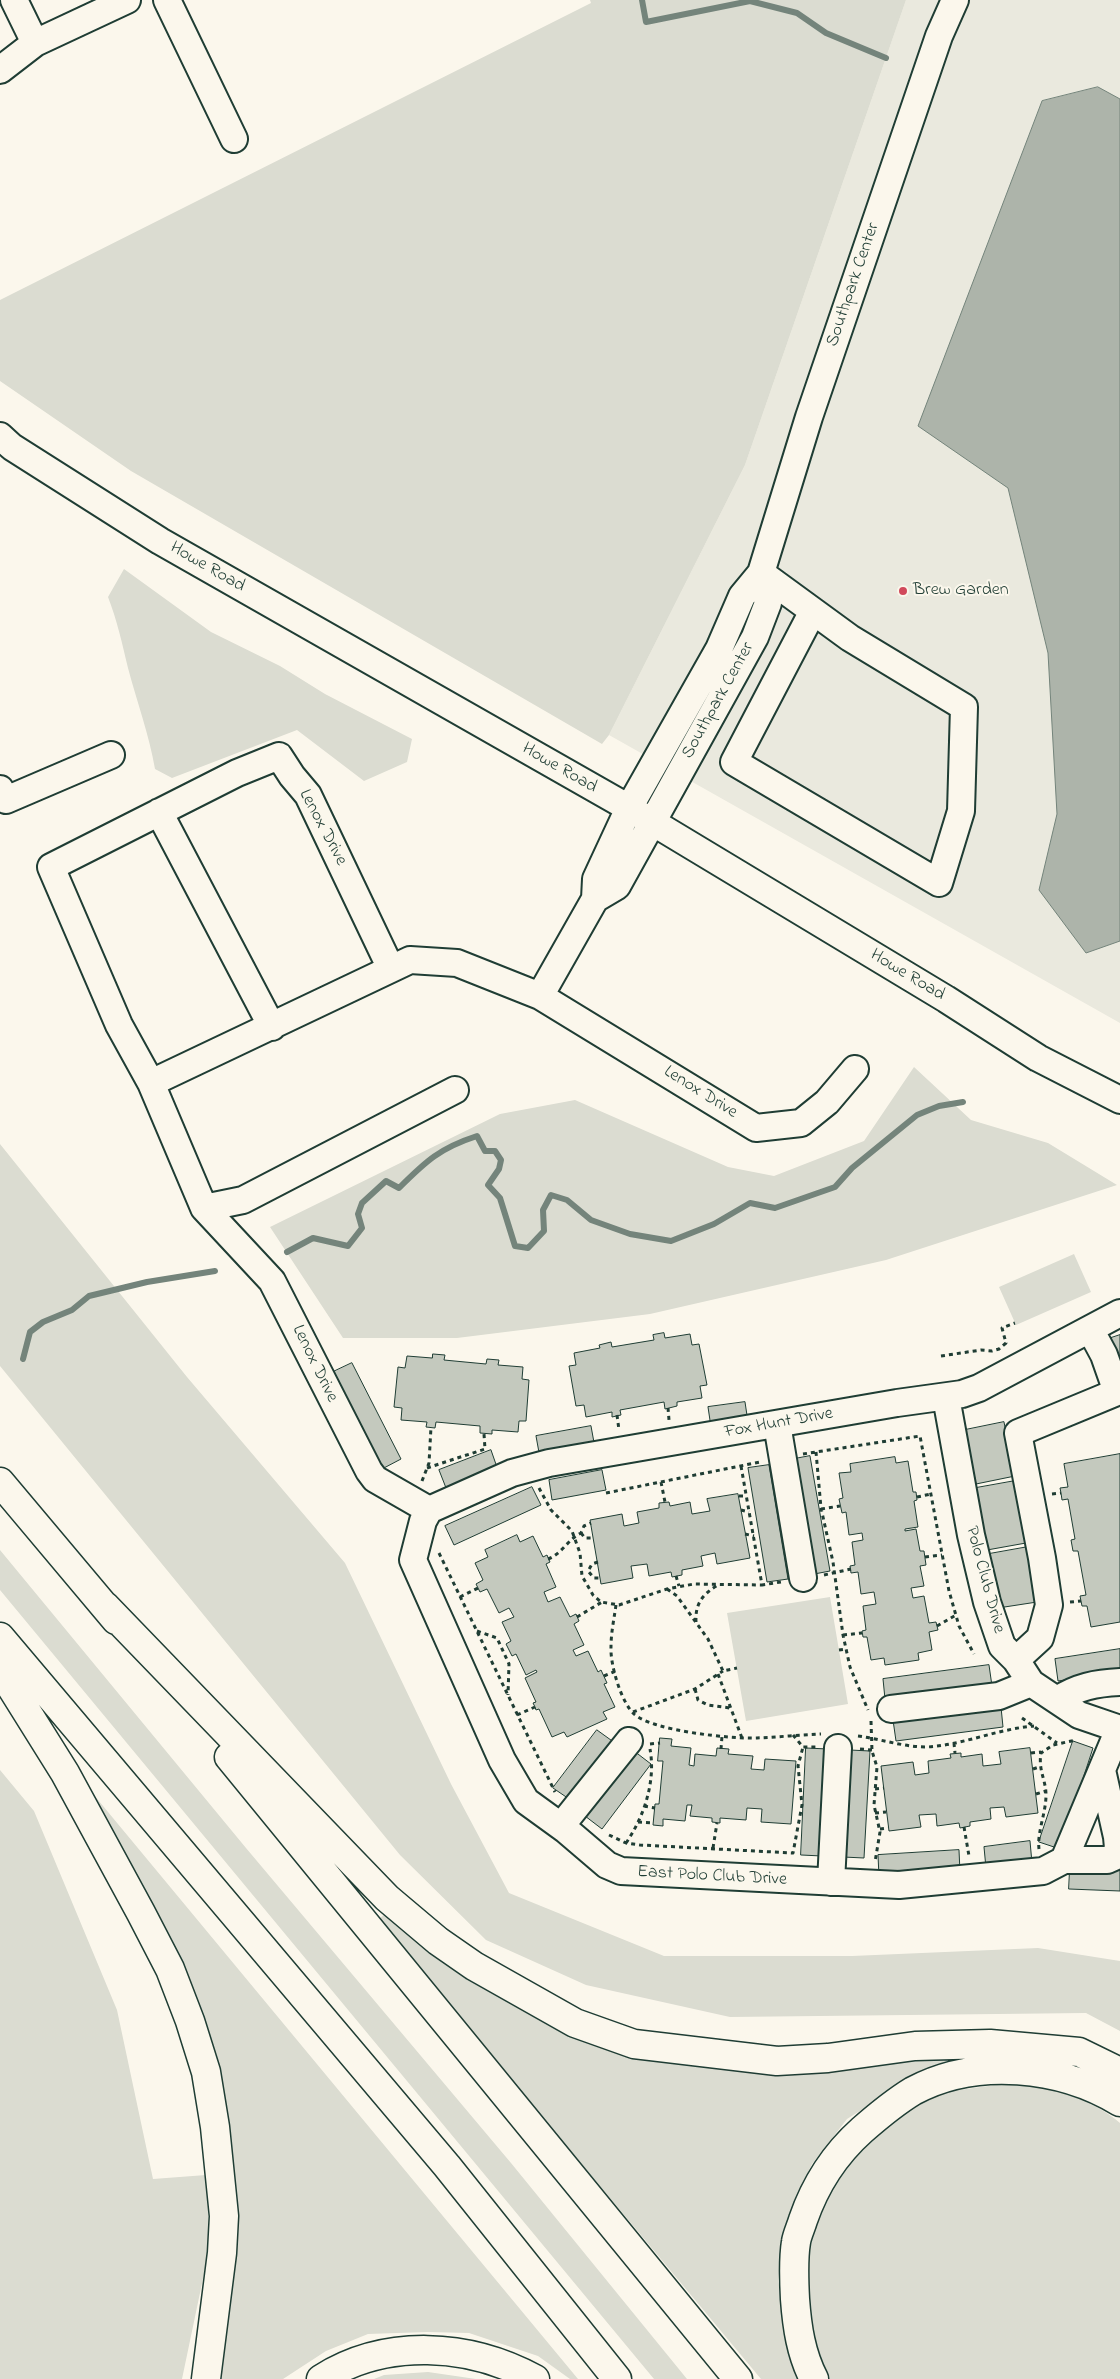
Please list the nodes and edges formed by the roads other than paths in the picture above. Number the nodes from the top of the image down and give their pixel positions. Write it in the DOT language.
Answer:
graph roads {
  1 [pos="14,0"];
  2 [pos="127,0"];
  3 [pos="167,0"];
  4 [pos="954,0"];
  5 [pos="35,43"];
  6 [pos="0,46"];
  7 [pos="0,70"];
  8 [pos="234,139"];
  9 [pos="0,436"];
  10 [pos="761,573"];
  11 [pos="813,611"];
  12 [pos="111,755"];
  13 [pos="0,789"];
  14 [pos="628,808"];
  15 [pos="159,812"];
  16 [pos="651,822"];
  17 [pos="595,899"];
  18 [pos="391,970"];
  19 [pos="540,996"];
  20 [pos="272,1027"];
  21 [pos="855,1069"];
  22 [pos="151,1083"];
  23 [pos="455,1090"];
  24 [pos="1120,1100"];
  25 [pos="204,1208"];
  26 [pos="1120,1313"];
  27 [pos="1090,1328"];
  28 [pos="946,1397"];
  29 [pos="777,1424"];
  30 [pos="0,1482"];
  31 [pos="429,1510"];
  32 [pos="803,1578"];
  33 [pos="105,1606"];
  34 [pos="0,1637"];
  35 [pos="1016,1660"];
  36 [pos="0,1669"];
  37 [pos="1120,1682"];
  38 [pos="1031,1683"];
  39 [pos="1057,1700"];
  40 [pos="891,1709"];
  41 [pos="642,1737"];
  42 [pos="838,1739"];
  43 [pos="1113,1744"];
  44 [pos="561,1826"];
  45 [pos="1054,1866"];
  46 [pos="831,1882"];
  47 [pos="1120,2072"];
  48 [pos="1120,2102"];
  49 [pos="206,2379"];
  50 [pos="321,2379"];
  51 [pos="535,2379"];
  52 [pos="617,2379"];
  53 [pos="738,2379"];
  54 [pos="814,2379"];
  1 -- 5 [label="street"];
  2 -- 5 [label="street"];
  3 -- 8 [label="street"];
  4 -- 10 [label="street, Southpark Center"];
  5 -- 6 [label="street"];
  5 -- 7 [label="street"];
  9 -- 14 [label="street, Howe Road"];
  10 -- 11 [label="street"];
  10 -- 14 [label="street, Southpark Center"];
  10 -- 16 [label="street, Southpark Center"];
  11 -- 11 [label="street"];
  12 -- 13 [label="street"];
  14 -- 16 [label="street, Howe Road"];
  14 -- 17 [label="street"];
  15 -- 18 [label="street, Lenox Drive"];
  15 -- 20 [label="street"];
  15 -- 22 [label="street, Lenox Drive"];
  16 -- 17 [label="street"];
  16 -- 24 [label="street, Howe Road"];
  17 -- 19 [label="street"];
  18 -- 19 [label="street, Lenox Drive"];
  18 -- 20 [label="street, Lenox Drive"];
  19 -- 21 [label="street, Lenox Drive"];
  20 -- 22 [label="street, Lenox Drive"];
  22 -- 25 [label="street, Lenox Drive"];
  23 -- 25 [label="street"];
  25 -- 31 [label="street, Lenox Drive"];
  26 -- 27 [label="street, Fox Hunt Drive"];
  27 -- 28 [label="street, Fox Hunt Drive"];
  27 -- 35 [label="street"];
  28 -- 29 [label="street, Fox Hunt Drive"];
  28 -- 35 [label="street, Polo Club Drive"];
  29 -- 31 [label="street, Fox Hunt Drive"];
  29 -- 32 [label="street"];
  30 -- 33 [label="highway"];
  31 -- 44 [label="street, East Polo Club Drive"];
  33 -- 47 [label="highway"];
  33 -- 53 [label="highway"];
  34 -- 52 [label="highway"];
  35 -- 38 [label="street, Polo Club Drive"];
  36 -- 49 [label="highway"];
  37 -- 39 [label="street"];
  38 -- 39 [label="street, Polo Club Drive"];
  38 -- 40 [label="street"];
  39 -- 43 [label="street, Polo Club Drive"];
  41 -- 44 [label="street"];
  42 -- 46 [label="street"];
  43 -- 45 [label="street"];
  43 -- 45 [label="street, East Polo Club Drive"];
  44 -- 46 [label="street, East Polo Club Drive"];
  45 -- 46 [label="street, East Polo Club Drive"];
  48 -- 54 [label="highway"];
  50 -- 51 [label="highway"];
}
